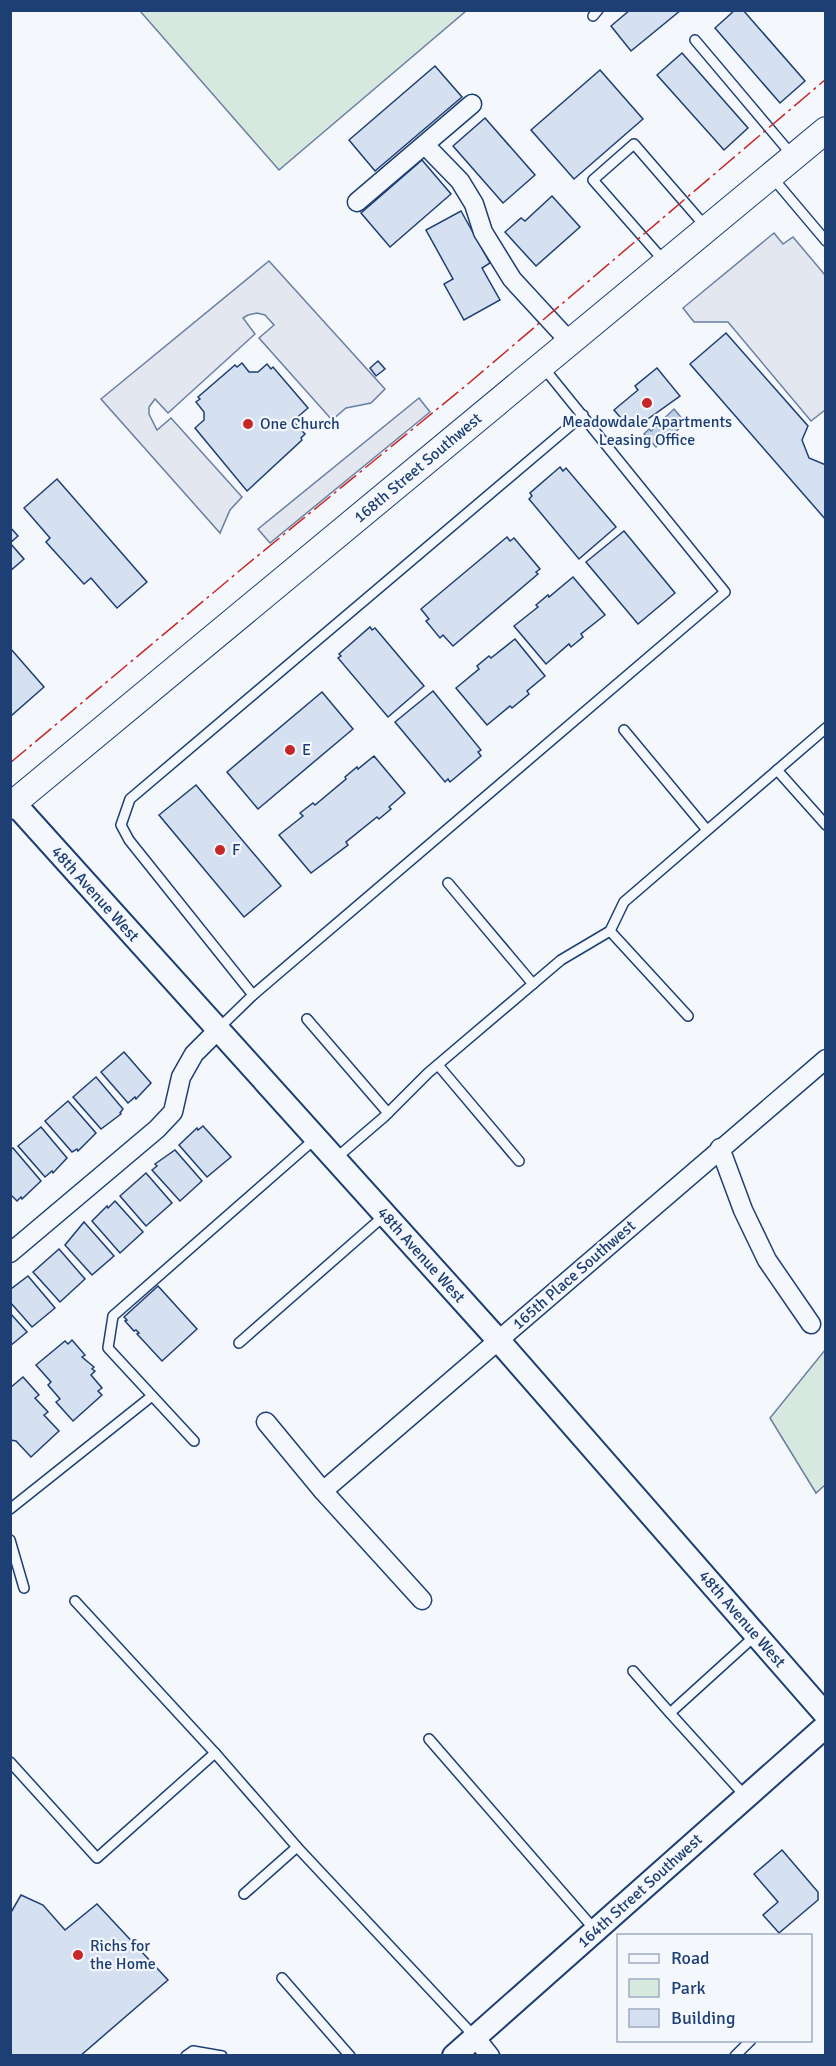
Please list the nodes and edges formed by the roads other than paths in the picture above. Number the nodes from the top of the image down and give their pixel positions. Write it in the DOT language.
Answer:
graph roads {
  1 [pos="695,40"];
  2 [pos="472,104"];
  3 [pos="825,130"];
  4 [pos="425,145"];
  5 [pos="793,156"];
  6 [pos="770,176"];
  7 [pos="357,202"];
  8 [pos="707,228"];
  9 [pos="825,241"];
  10 [pos="665,263"];
  11 [pos="570,342"];
  12 [pos="542,365"];
  13 [pos="583,415"];
  14 [pos="825,728"];
  15 [pos="624,730"];
  16 [pos="777,770"];
  17 [pos="12,803"];
  18 [pos="825,825"];
  19 [pos="707,830"];
  20 [pos="448,883"];
  21 [pos="610,931"];
  22 [pos="533,984"];
  23 [pos="253,995"];
  24 [pos="688,1016"];
  25 [pos="307,1019"];
  26 [pos="218,1030"];
  27 [pos="825,1059"];
  28 [pos="438,1065"];
  29 [pos="388,1113"];
  30 [pos="315,1138"];
  31 [pos="720,1148"];
  32 [pos="335,1159"];
  33 [pos="519,1161"];
  34 [pos="385,1215"];
  35 [pos="10,1253"];
  36 [pos="811,1324"];
  37 [pos="499,1341"];
  38 [pos="239,1342"];
  39 [pos="152,1395"];
  40 [pos="266,1422"];
  41 [pos="194,1441"];
  42 [pos="323,1491"];
  43 [pos="10,1509"];
  44 [pos="10,1540"];
  45 [pos="24,1588"];
  46 [pos="75,1600"];
  47 [pos="423,1600"];
  48 [pos="756,1635"];
  49 [pos="633,1671"];
  50 [pos="670,1713"];
  51 [pos="825,1715"];
  52 [pos="825,1726"];
  53 [pos="429,1739"];
  54 [pos="215,1753"];
  55 [pos="10,1762"];
  56 [pos="746,1797"];
  57 [pos="297,1847"];
  58 [pos="243,1894"];
  59 [pos="595,1930"];
  60 [pos="282,1978"];
  61 [pos="474,2037"];
  62 [pos="749,2042"];
  63 [pos="186,2055"];
  64 [pos="222,2055"];
  65 [pos="350,2055"];
  66 [pos="454,2055"];
  67 [pos="490,2055"];
  68 [pos="735,2055"];
  1 -- 5 [label="lane"];
  2 -- 4 [label="street"];
  3 -- 5 [label="main road, 168th Street Southwest"];
  4 -- 7 [label="street"];
  4 -- 11 [label="street"];
  5 -- 6 [label="main road, 168th Street Southwest"];
  6 -- 8 [label="main road, 168th Street Southwest"];
  6 -- 9 [label="lane"];
  8 -- 10 [label="main road, 168th Street Southwest"];
  8 -- 10 [label="lane"];
  10 -- 11 [label="main road, 168th Street Southwest"];
  11 -- 12 [label="main road, 168th Street Southwest"];
  12 -- 13 [label="lane"];
  12 -- 17 [label="main road, 168th Street Southwest"];
  13 -- 23 [label="lane"];
  13 -- 23 [label="lane"];
  14 -- 16 [label="lane"];
  15 -- 19 [label="lane"];
  16 -- 18 [label="lane"];
  16 -- 19 [label="lane"];
  17 -- 26 [label="street, 48th Avenue West"];
  19 -- 21 [label="lane"];
  20 -- 22 [label="lane"];
  21 -- 22 [label="lane"];
  21 -- 24 [label="lane"];
  22 -- 28 [label="lane"];
  23 -- 26 [label="lane"];
  25 -- 29 [label="lane"];
  26 -- 30 [label="street, 48th Avenue West"];
  26 -- 35 [label="street"];
  27 -- 31 [label="street, 165th Place Southwest"];
  28 -- 29 [label="lane"];
  28 -- 33 [label="lane"];
  29 -- 32 [label="lane"];
  30 -- 32 [label="street, 48th Avenue West"];
  30 -- 39 [label="lane"];
  31 -- 36 [label="street"];
  31 -- 37 [label="street, 165th Place Southwest"];
  32 -- 34 [label="street, 48th Avenue West"];
  34 -- 37 [label="street, 48th Avenue West"];
  34 -- 38 [label="lane"];
  37 -- 42 [label="street, 165th Place Southwest"];
  37 -- 48 [label="street, 48th Avenue West"];
  39 -- 41 [label="lane"];
  39 -- 43 [label="lane"];
  40 -- 42 [label="street"];
  42 -- 47 [label="street"];
  44 -- 45 [label="lane"];
  46 -- 54 [label="lane"];
  48 -- 50 [label="lane"];
  48 -- 51 [label="street, 48th Avenue West"];
  49 -- 50 [label="lane"];
  50 -- 56 [label="lane"];
  52 -- 56 [label="street, 164th Street Southwest"];
  53 -- 59 [label="lane"];
  54 -- 55 [label="lane"];
  54 -- 57 [label="lane"];
  56 -- 59 [label="street, 164th Street Southwest"];
  57 -- 58 [label="lane"];
  57 -- 61 [label="lane"];
  59 -- 61 [label="street, 164th Street Southwest"];
  60 -- 65 [label="lane"];
  61 -- 66 [label="street, 164th Street Southwest"];
  61 -- 67 [label="street"];
  62 -- 68 [label="lane"];
  63 -- 64 [label="lane"];
}
